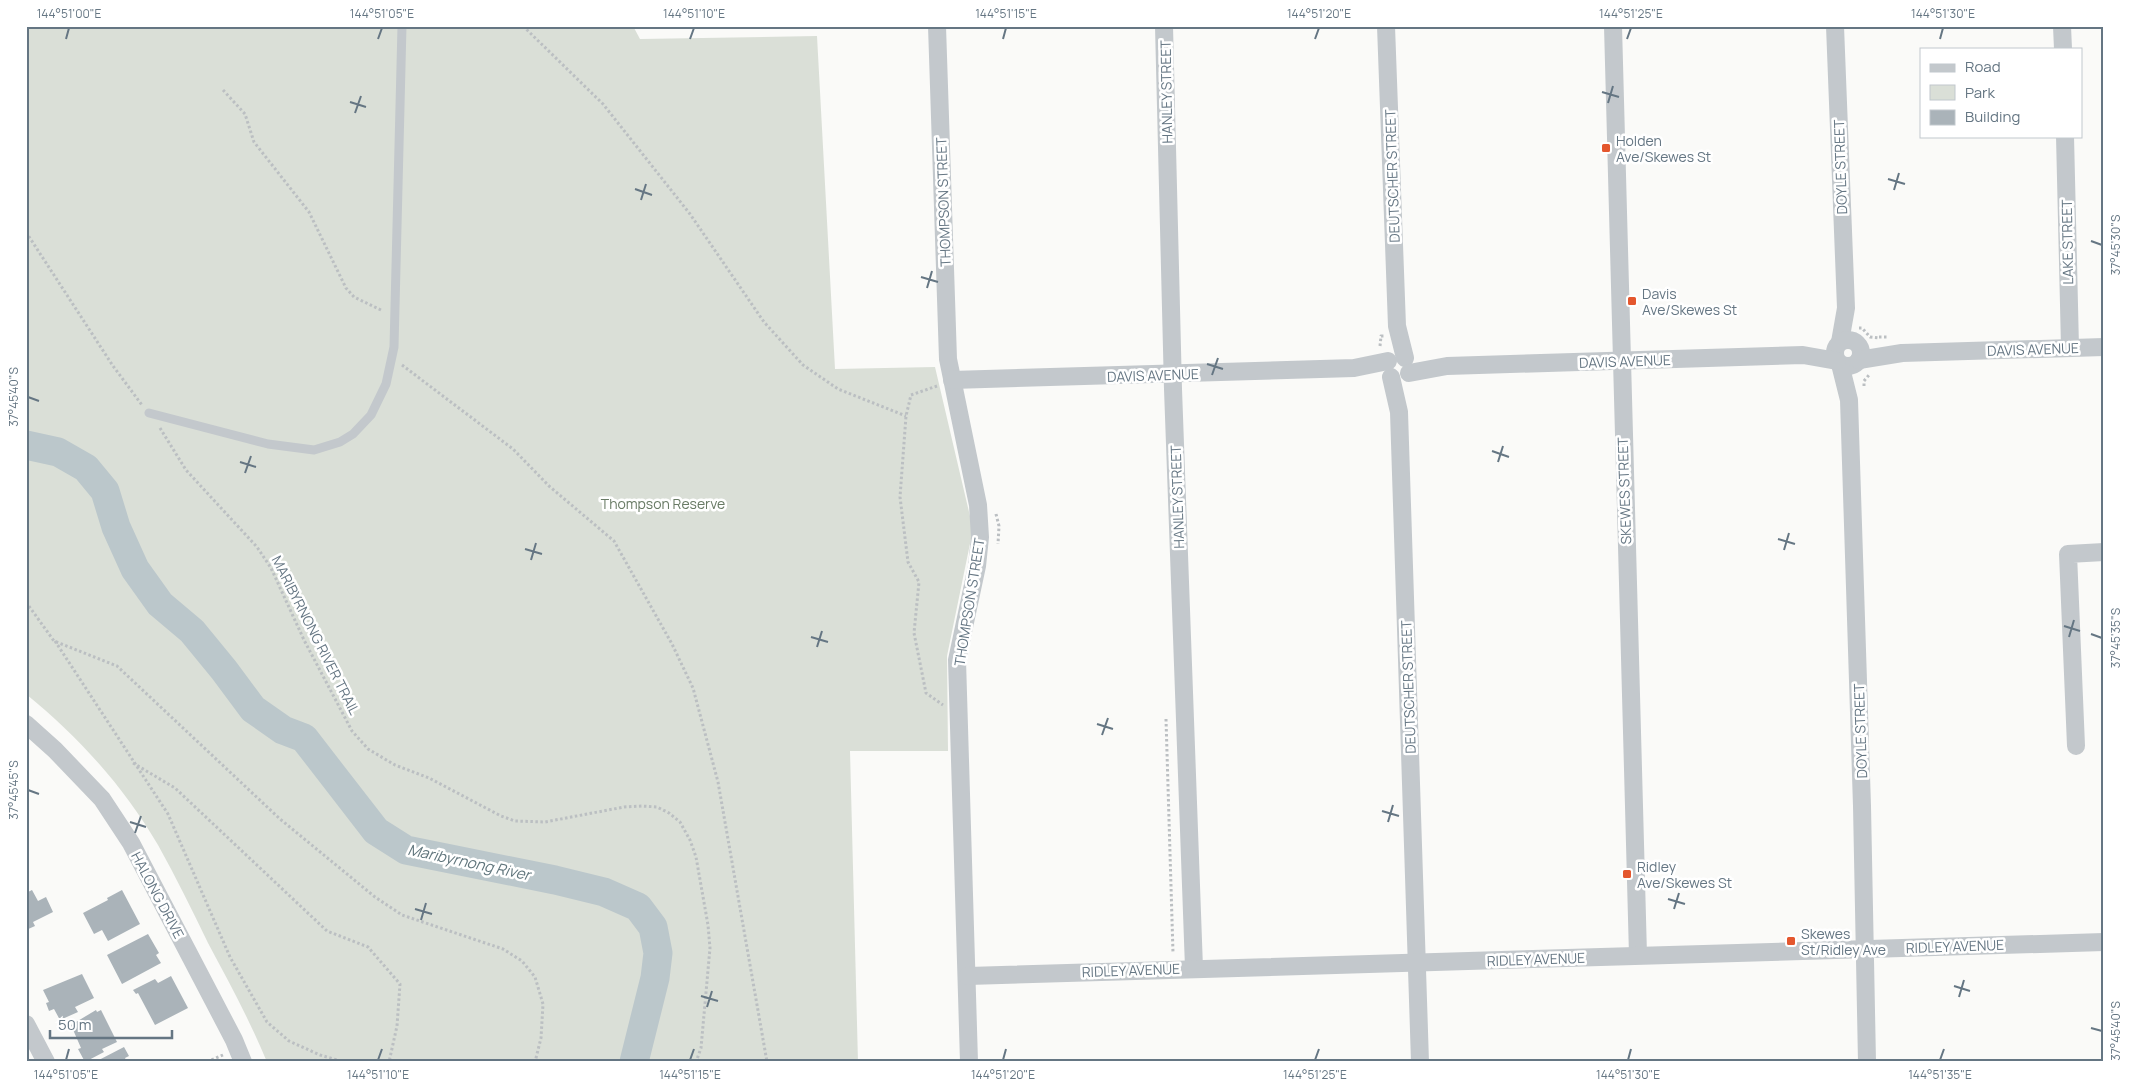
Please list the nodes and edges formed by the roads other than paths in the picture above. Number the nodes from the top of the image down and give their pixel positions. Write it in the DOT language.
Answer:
graph roads {
  1 [pos="402,26"];
  2 [pos="937,26"];
  3 [pos="1164,26"];
  4 [pos="1386,26"];
  5 [pos="1613,26"];
  6 [pos="1836,26"];
  7 [pos="2062,26"];
  8 [pos="2063,48"];
  9 [pos="2065,138"];
  10 [pos="2104,347"];
  11 [pos="2070,348"];
  12 [pos="1848,350"];
  13 [pos="1620,361"];
  14 [pos="1398,367"];
  15 [pos="1173,374"];
  16 [pos="941,382"];
  17 [pos="149,413"];
  18 [pos="2104,552"];
  19 [pos="26,724"];
  20 [pos="2076,746"];
  21 [pos="2104,942"];
  22 [pos="1865,949"];
  23 [pos="1638,955"];
  24 [pos="1417,963"];
  25 [pos="1194,968"];
  26 [pos="968,976"];
  27 [pos="26,1024"];
  28 [pos="46,1062"];
  29 [pos="243,1062"];
  30 [pos="969,1062"];
  31 [pos="1420,1062"];
  32 [pos="1867,1062"];
  1 -- 17 [label="lane"];
  2 -- 16 [label="street, THOMPSON STREET"];
  3 -- 15 [label="street, HANLEY STREET"];
  4 -- 14 [label="street, DEUTSCHER STREET"];
  5 -- 13 [label="street, SKEWES STREET"];
  6 -- 12 [label="street, DOYLE STREET"];
  7 -- 8 [label="street"];
  9 -- 11 [label="street, LAKE STREET"];
  10 -- 11 [label="street, DAVIS AVENUE"];
  11 -- 12 [label="street, DAVIS AVENUE"];
  12 -- 13 [label="street, DAVIS AVENUE"];
  12 -- 22 [label="street, DOYLE STREET"];
  13 -- 14 [label="street, DAVIS AVENUE"];
  13 -- 23 [label="street, SKEWES STREET"];
  14 -- 15 [label="street, DAVIS AVENUE"];
  14 -- 24 [label="street, DEUTSCHER STREET"];
  15 -- 16 [label="street, DAVIS AVENUE"];
  15 -- 25 [label="street, HANLEY STREET"];
  16 -- 26 [label="street, THOMPSON STREET"];
  18 -- 20 [label="street"];
  19 -- 29 [label="street, HALONG DRIVE"];
  21 -- 22 [label="street, RIDLEY AVENUE"];
  22 -- 23 [label="street, RIDLEY AVENUE"];
  22 -- 32 [label="street, DOYLE STREET"];
  23 -- 24 [label="street, RIDLEY AVENUE"];
  24 -- 25 [label="street, RIDLEY AVENUE"];
  24 -- 31 [label="street, DEUTSCHER STREET"];
  25 -- 26 [label="street, RIDLEY AVENUE"];
  26 -- 30 [label="street, THOMPSON STREET"];
  27 -- 28 [label="street"];
}
